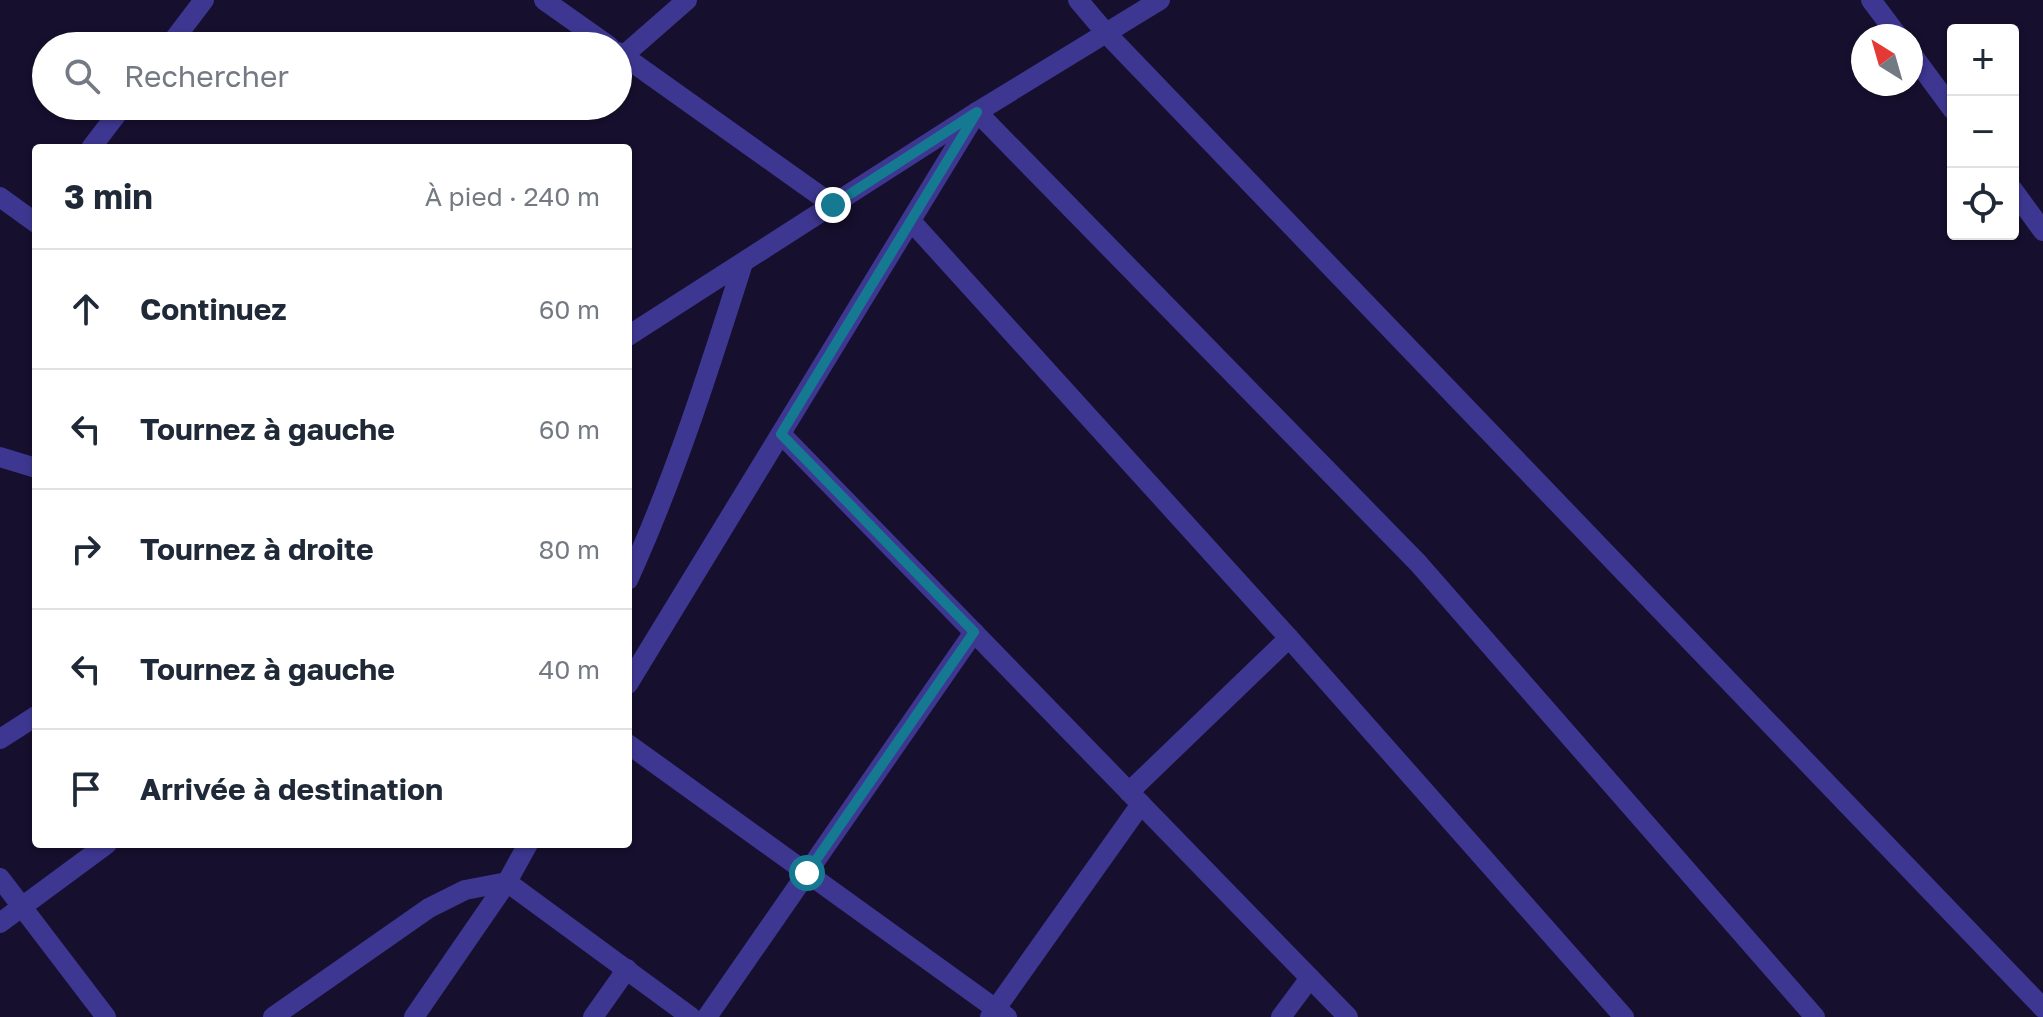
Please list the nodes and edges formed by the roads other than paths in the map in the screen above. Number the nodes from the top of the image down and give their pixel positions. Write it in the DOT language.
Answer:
graph roads {
  1 [pos="204,0"];
  2 [pos="544,0"];
  3 [pos="687,0"];
  4 [pos="1078,0"];
  5 [pos="1160,0"];
  6 [pos="1871,0"];
  7 [pos="1889,24"];
  8 [pos="180,32"];
  9 [pos="590,32"];
  10 [pos="1106,33"];
  11 [pos="632,40"];
  12 [pos="632,62"];
  13 [pos="1923,69"];
  14 [pos="1947,102"];
  15 [pos="977,112"];
  16 [pos="112,120"];
  17 [pos="94,144"];
  18 [pos="0,197"];
  19 [pos="2019,198"];
  20 [pos="833,205"];
  21 [pos="32,218"];
  22 [pos="911,221"];
  23 [pos="2043,231"];
  24 [pos="743,263"];
  25 [pos="632,333"];
  26 [pos="781,434"];
  27 [pos="0,457"];
  28 [pos="32,467"];
  29 [pos="632,571"];
  30 [pos="974,632"];
  31 [pos="1289,638"];
  32 [pos="632,677"];
  33 [pos="32,719"];
  34 [pos="0,739"];
  35 [pos="632,747"];
  36 [pos="1135,798"];
  37 [pos="102,848"];
  38 [pos="526,848"];
  39 [pos="807,873"];
  40 [pos="0,878"];
  41 [pos="507,882"];
  42 [pos="22,907"];
  43 [pos="0,923"];
  44 [pos="627,969"];
  45 [pos="1310,978"];
  46 [pos="2043,1008"];
  47 [pos="998,1014"];
  48 [pos="106,1017"];
  49 [pos="273,1017"];
  50 [pos="414,1017"];
  51 [pos="593,1017"];
  52 [pos="691,1017"];
  53 [pos="707,1017"];
  54 [pos="1281,1017"];
  55 [pos="1348,1017"];
  56 [pos="1624,1017"];
  57 [pos="1815,1017"];
  1 -- 8 [label="street"];
  2 -- 9 [label="street"];
  3 -- 11 [label="street"];
  4 -- 10 [label="street"];
  5 -- 10 [label="street"];
  6 -- 7 [label="street"];
  10 -- 15 [label="street"];
  10 -- 46 [label="street"];
  12 -- 20 [label="street"];
  13 -- 14 [label="street"];
  15 -- 20 [label="street"];
  15 -- 22 [label="street"];
  15 -- 57 [label="street"];
  16 -- 17 [label="street"];
  18 -- 21 [label="street"];
  19 -- 23 [label="street"];
  20 -- 24 [label="street"];
  22 -- 26 [label="street"];
  22 -- 31 [label="street"];
  24 -- 25 [label="street"];
  24 -- 29 [label="street"];
  26 -- 30 [label="street"];
  26 -- 32 [label="street"];
  27 -- 28 [label="street"];
  30 -- 36 [label="street"];
  30 -- 39 [label="street"];
  31 -- 36 [label="street"];
  31 -- 56 [label="street"];
  33 -- 34 [label="street"];
  35 -- 39 [label="street"];
  36 -- 45 [label="street"];
  36 -- 47 [label="street"];
  37 -- 42 [label="street"];
  38 -- 41 [label="street"];
  39 -- 47 [label="street"];
  39 -- 53 [label="street"];
  40 -- 42 [label="street"];
  41 -- 44 [label="street"];
  41 -- 49 [label="street"];
  41 -- 50 [label="street"];
  42 -- 43 [label="street"];
  42 -- 48 [label="street"];
  44 -- 51 [label="street"];
  44 -- 52 [label="street"];
  45 -- 54 [label="street"];
  45 -- 55 [label="street"];
}
